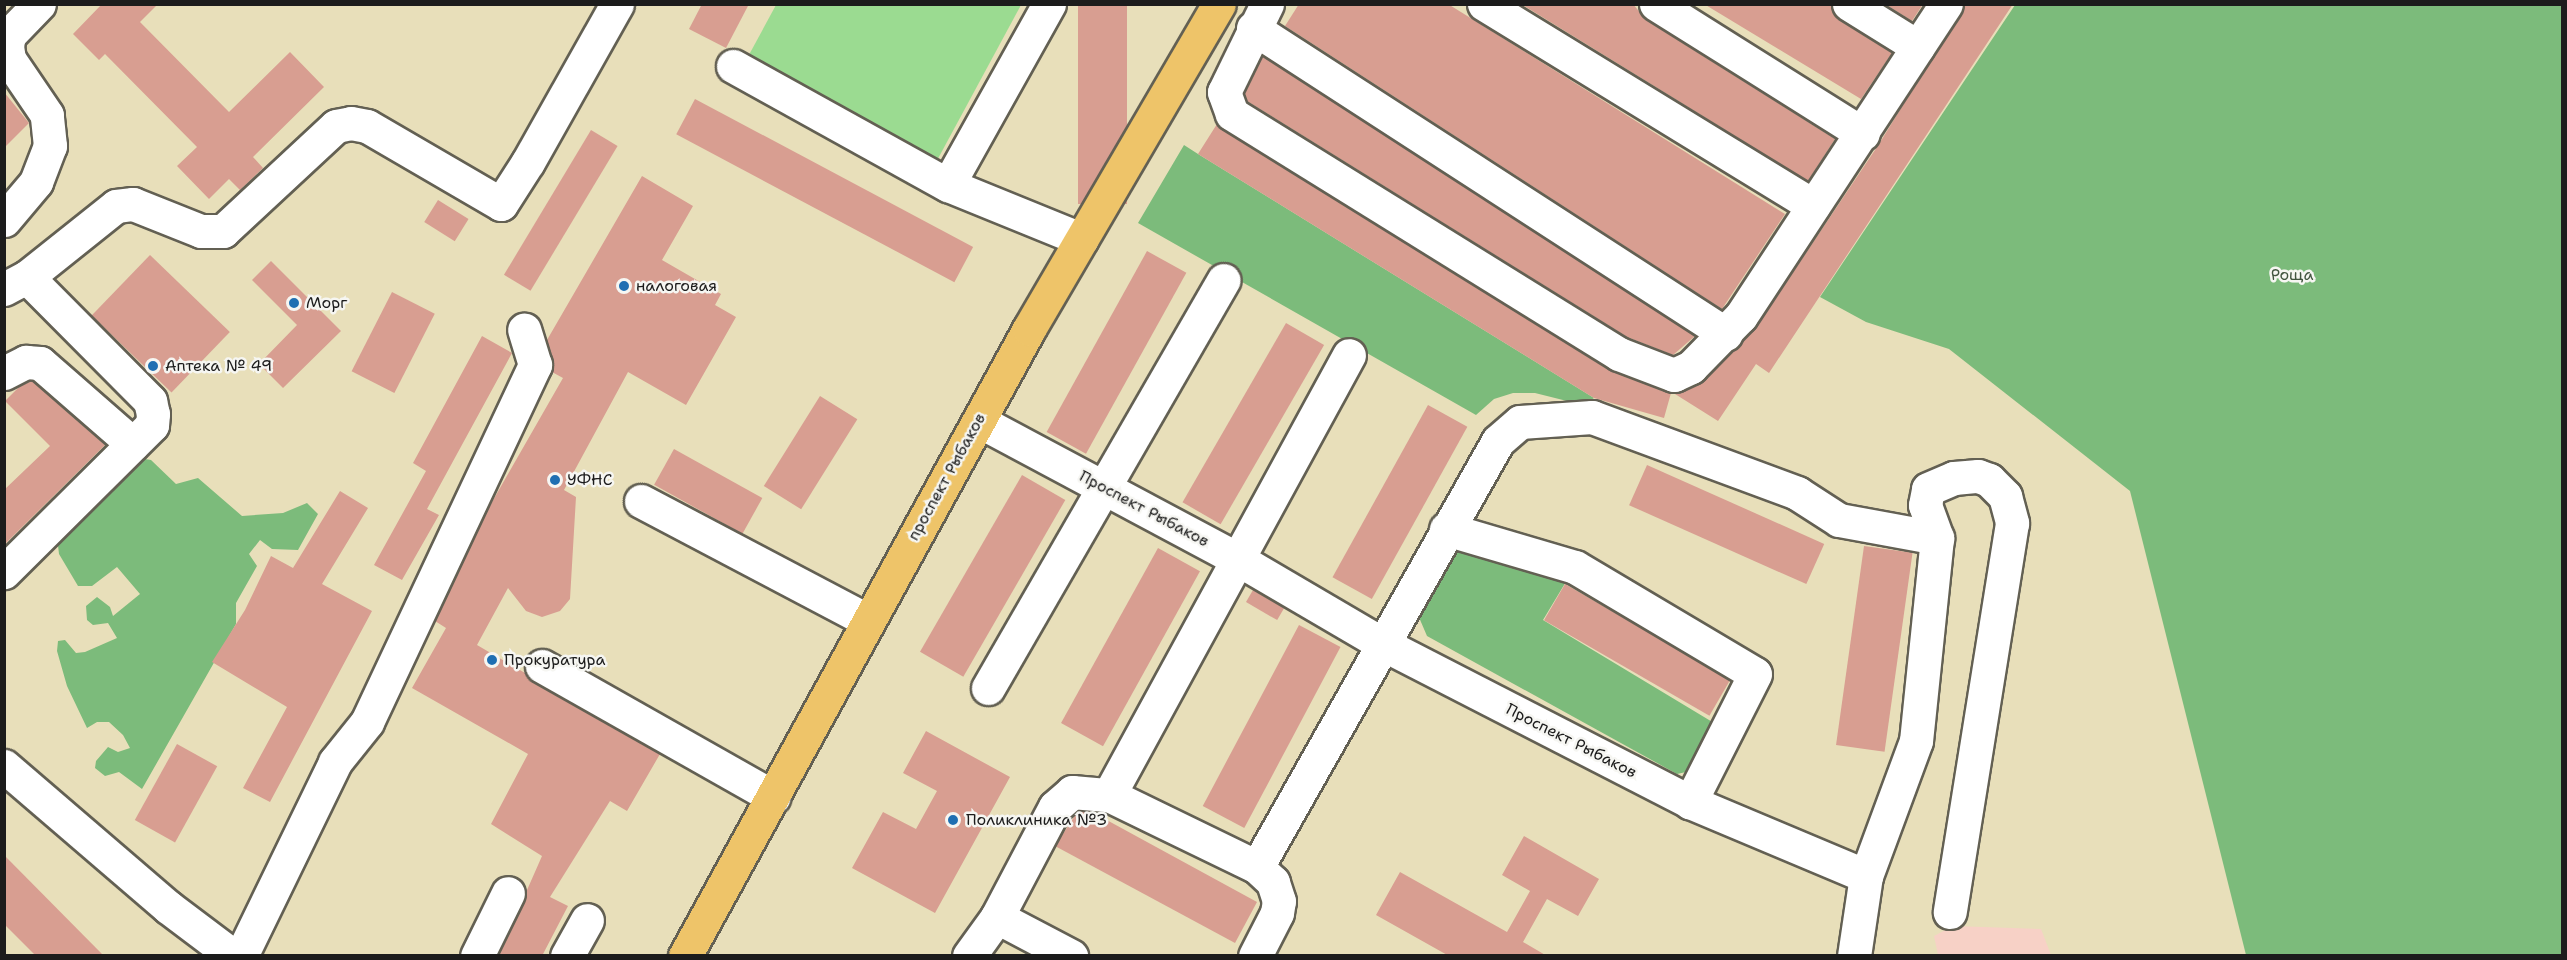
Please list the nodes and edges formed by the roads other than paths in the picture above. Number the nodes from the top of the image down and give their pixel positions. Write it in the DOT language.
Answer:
graph roads {
  1 [pos="39,4"];
  2 [pos="617,4"];
  3 [pos="1049,4"];
  4 [pos="1219,4"];
  5 [pos="1484,4"];
  6 [pos="1656,4"];
  7 [pos="1849,4"];
  8 [pos="1946,4"];
  9 [pos="1260,16"];
  10 [pos="1918,47"];
  11 [pos="733,66"];
  12 [pos="1863,134"];
  13 [pos="948,185"];
  14 [pos="1813,206"];
  15 [pos="6,218"];
  16 [pos="1081,239"];
  17 [pos="1224,280"];
  18 [pos="16,283"];
  19 [pos="525,330"];
  20 [pos="1726,334"];
  21 [pos="1349,355"];
  22 [pos="4,373"];
  23 [pos="979,421"];
  24 [pos="133,444"];
  25 [pos="1106,488"];
  26 [pos="641,501"];
  27 [pos="1446,529"];
  28 [pos="1937,538"];
  29 [pos="1236,558"];
  30 [pos="4,573"];
  31 [pos="867,620"];
  32 [pos="1380,643"];
  33 [pos="542,666"];
  34 [pos="988,688"];
  35 [pos="4,766"];
  36 [pos="1108,795"];
  37 [pos="774,797"];
  38 [pos="1690,802"];
  39 [pos="1257,867"];
  40 [pos="1866,876"];
  41 [pos="508,893"];
  42 [pos="1950,912"];
  43 [pos="997,917"];
  44 [pos="587,920"];
  45 [pos="234,956"];
  46 [pos="241,956"];
  47 [pos="477,956"];
  48 [pos="567,956"];
  49 [pos="686,956"];
  50 [pos="969,956"];
  51 [pos="1071,956"];
  52 [pos="1255,956"];
  53 [pos="1854,956"];
  1 -- 15 [label="street"];
  2 -- 18 [label="street"];
  3 -- 13 [label="street"];
  4 -- 16 [label="main road, проспект Рыбаков"];
  5 -- 14 [label="street"];
  6 -- 12 [label="street"];
  7 -- 10 [label="street"];
  8 -- 10 [label="street"];
  9 -- 20 [label="street"];
  9 -- 20 [label="street"];
  10 -- 12 [label="street"];
  11 -- 13 [label="street"];
  12 -- 14 [label="street"];
  13 -- 16 [label="street"];
  14 -- 20 [label="street"];
  16 -- 23 [label="main road, проспект Рыбаков"];
  17 -- 25 [label="street"];
  18 -- 24 [label="street"];
  19 -- 46 [label="street"];
  21 -- 29 [label="street"];
  22 -- 24 [label="street"];
  23 -- 25 [label="street, Проспект Рыбаков"];
  23 -- 31 [label="main road, проспект Рыбаков"];
  24 -- 30 [label="street"];
  25 -- 29 [label="street, Проспект Рыбаков"];
  25 -- 34 [label="street"];
  26 -- 31 [label="street"];
  27 -- 28 [label="street"];
  27 -- 32 [label="street"];
  27 -- 38 [label="street"];
  28 -- 40 [label="street"];
  28 -- 42 [label="street"];
  29 -- 32 [label="street, Проспект Рыбаков"];
  29 -- 36 [label="street"];
  31 -- 37 [label="main road, проспект Рыбаков"];
  32 -- 38 [label="street, Проспект Рыбаков"];
  32 -- 39 [label="street"];
  33 -- 37 [label="street"];
  35 -- 45 [label="street"];
  36 -- 39 [label="street"];
  36 -- 43 [label="street"];
  37 -- 49 [label="main road, проспект Рыбаков"];
  38 -- 40 [label="street, Проспект Рыбаков"];
  39 -- 52 [label="street"];
  40 -- 53 [label="street"];
  41 -- 47 [label="street"];
  43 -- 50 [label="street"];
  43 -- 51 [label="street"];
  44 -- 48 [label="street"];
}
